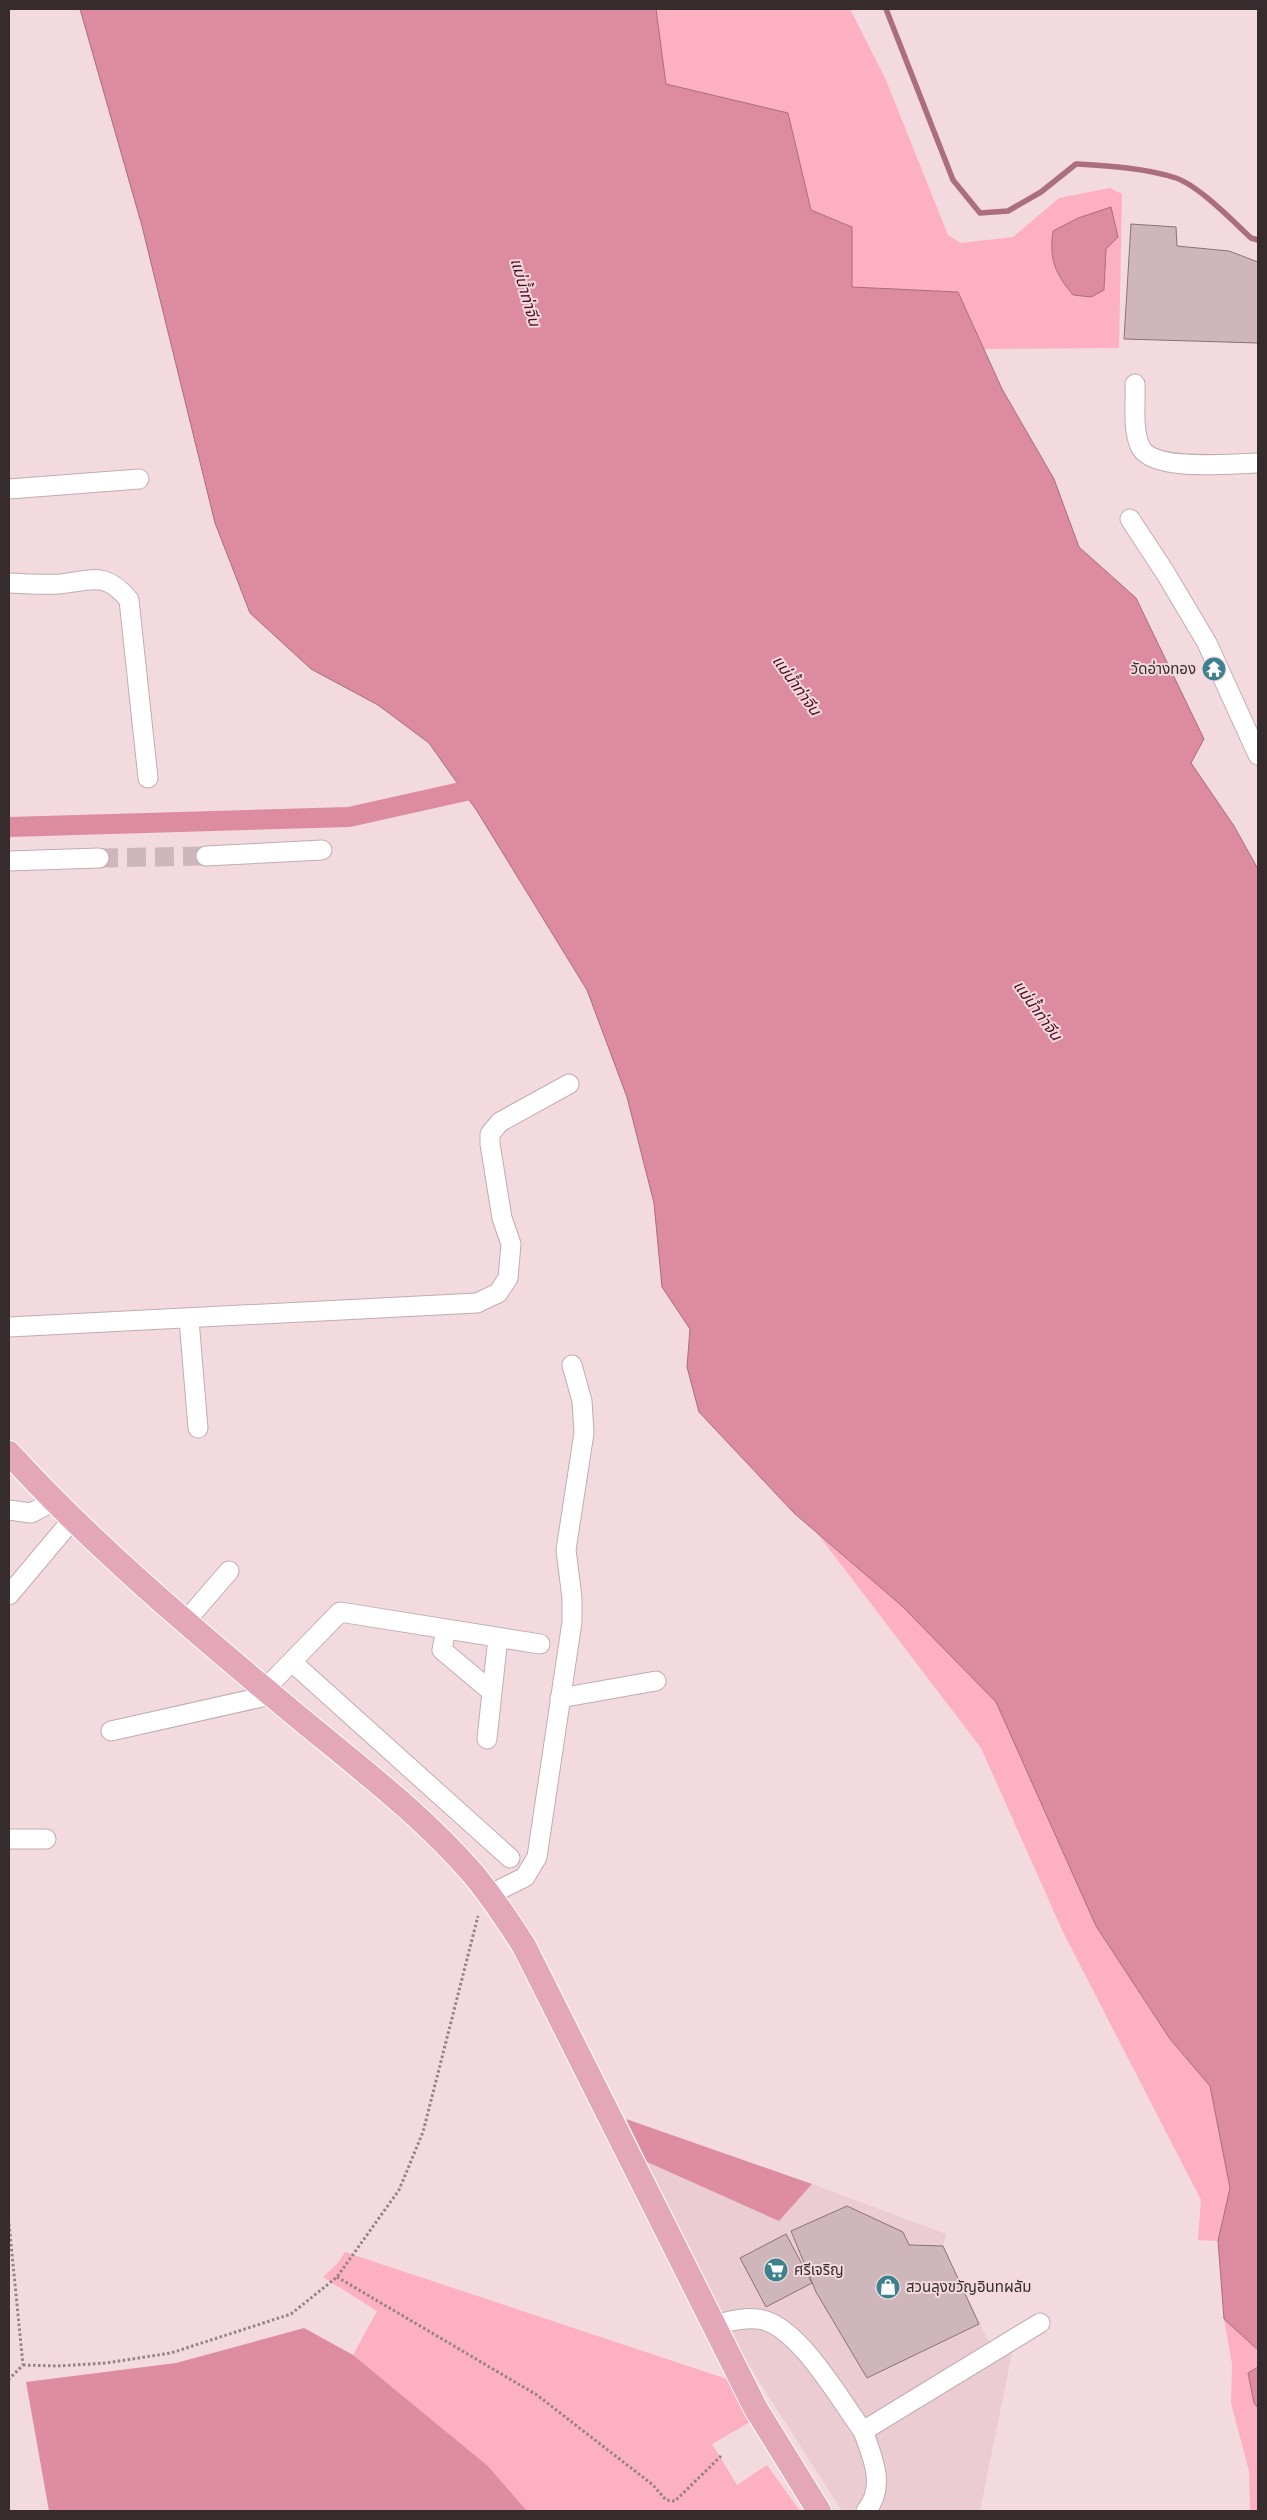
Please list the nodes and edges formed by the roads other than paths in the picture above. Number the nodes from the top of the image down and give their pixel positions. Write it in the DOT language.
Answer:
graph roads {
  1 [pos="1135,384"];
  2 [pos="1258,463"];
  3 [pos="139,479"];
  4 [pos="9,489"];
  5 [pos="1130,519"];
  6 [pos="9,583"];
  7 [pos="1258,756"];
  8 [pos="148,778"];
  9 [pos="322,850"];
  10 [pos="206,856"];
  11 [pos="99,858"];
  12 [pos="9,861"];
  13 [pos="569,1084"];
  14 [pos="189,1320"];
  15 [pos="9,1327"];
  16 [pos="572,1366"];
  17 [pos="198,1428"];
  18 [pos="9,1453"];
  19 [pos="54,1501"];
  20 [pos="9,1510"];
  21 [pos="72,1520"];
  22 [pos="229,1571"];
  23 [pos="9,1595"];
  24 [pos="185,1622"];
  25 [pos="446,1629"];
  26 [pos="498,1638"];
  27 [pos="540,1644"];
  28 [pos="292,1662"];
  29 [pos="656,1681"];
  30 [pos="268,1692"];
  31 [pos="492,1692"];
  32 [pos="560,1698"];
  33 [pos="111,1731"];
  34 [pos="487,1739"];
  35 [pos="46,1839"];
  36 [pos="9,1840"];
  37 [pos="510,1858"];
  38 [pos="492,1898"];
  39 [pos="1040,2323"];
  40 [pos="712,2325"];
  41 [pos="863,2432"];
  42 [pos="819,2511"];
  43 [pos="866,2511"];
  1 -- 2 [label="street"];
  3 -- 4 [label="street"];
  5 -- 7 [label="street"];
  6 -- 8 [label="street"];
  9 -- 10 [label="street"];
  11 -- 12 [label="street"];
  13 -- 14 [label="street"];
  14 -- 15 [label="street"];
  14 -- 17 [label="street"];
  16 -- 32 [label="street"];
  18 -- 19 [label="main road"];
  19 -- 20 [label="street"];
  19 -- 21 [label="main road"];
  21 -- 23 [label="street"];
  21 -- 24 [label="main road"];
  22 -- 24 [label="street"];
  24 -- 30 [label="main road"];
  25 -- 26 [label="street"];
  25 -- 28 [label="street"];
  25 -- 31 [label="street"];
  26 -- 27 [label="street"];
  26 -- 31 [label="street"];
  28 -- 30 [label="street"];
  28 -- 37 [label="street"];
  29 -- 32 [label="street"];
  30 -- 33 [label="street"];
  30 -- 38 [label="main road"];
  31 -- 34 [label="street"];
  32 -- 38 [label="street"];
  35 -- 36 [label="street"];
  38 -- 40 [label="main road"];
  39 -- 41 [label="street"];
  40 -- 41 [label="street"];
  40 -- 42 [label="main road"];
  41 -- 43 [label="street"];
}
